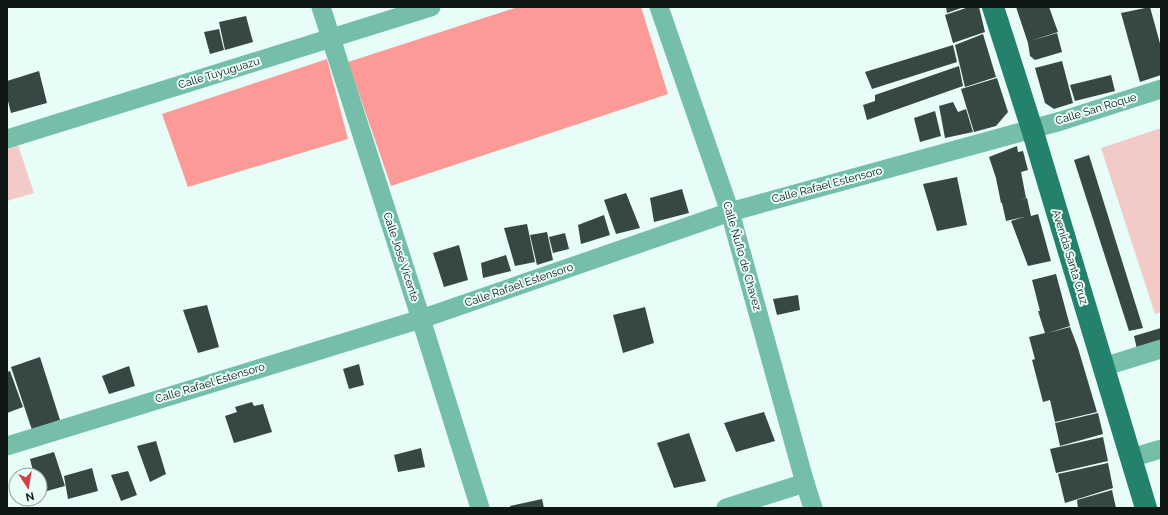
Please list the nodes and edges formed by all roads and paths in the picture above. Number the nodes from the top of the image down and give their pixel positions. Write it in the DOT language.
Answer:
graph roads {
  1 [pos="321,7"];
  2 [pos="431,7"];
  3 [pos="659,7"];
  4 [pos="993,7"];
  5 [pos="330,38"];
  6 [pos="1161,89"];
  7 [pos="1032,129"];
  8 [pos="7,139"];
  9 [pos="730,212"];
  10 [pos="421,319"];
  11 [pos="1161,350"];
  12 [pos="1103,367"];
  13 [pos="7,446"];
  14 [pos="1161,449"];
  15 [pos="1131,458"];
  16 [pos="805,483"];
  17 [pos="480,508"];
  18 [pos="726,508"];
  19 [pos="813,508"];
  20 [pos="1146,508"];
  1 -- 5 [label="street, Calle José Vicente"];
  2 -- 5 [label="street, Calle Tuyuguazu"];
  3 -- 9 [label="street, Calle Ñuflo de Chavez"];
  4 -- 7 [label="main road, Avenida Santa Cruz"];
  5 -- 8 [label="street, Calle Tuyuguazu"];
  5 -- 10 [label="street, Calle José Vicente"];
  6 -- 7 [label="street, Calle San Roque"];
  7 -- 9 [label="street, Calle Rafael Estensoro"];
  7 -- 12 [label="main road, Avenida Santa Cruz"];
  9 -- 10 [label="street, Calle Rafael Estensoro"];
  9 -- 16 [label="street, Calle Ñuflo de Chavez"];
  10 -- 13 [label="street, Calle Rafael Estensoro"];
  10 -- 17 [label="street, Calle José Vicente"];
  11 -- 12 [label="street"];
  12 -- 15 [label="main road, Avenida Santa Cruz"];
  14 -- 15 [label="street"];
  15 -- 20 [label="main road, Avenida Santa Cruz"];
  16 -- 18 [label="street"];
  16 -- 19 [label="street, Calle Ñuflo de Chavez"];
}
